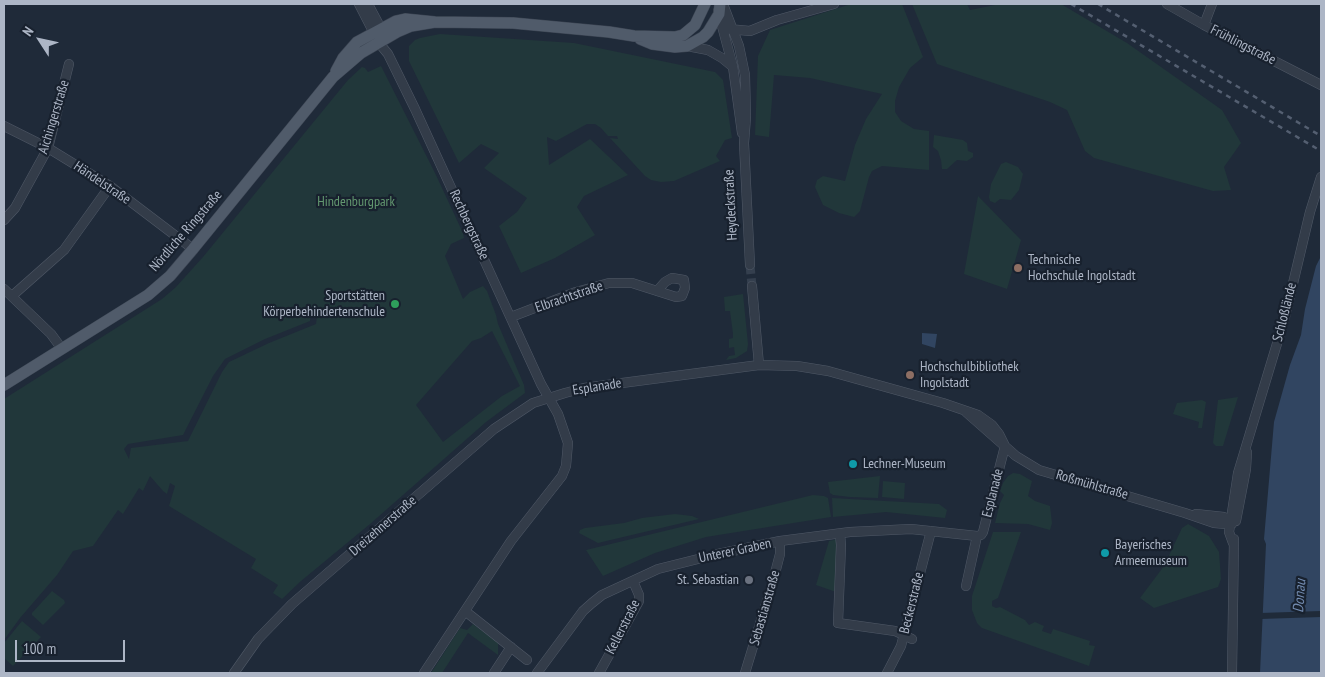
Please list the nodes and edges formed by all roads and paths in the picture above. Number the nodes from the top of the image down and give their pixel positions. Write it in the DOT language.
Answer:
graph roads {
  1 [pos="359,4"];
  2 [pos="368,4"];
  3 [pos="705,4"];
  4 [pos="834,4"];
  5 [pos="1167,4"];
  6 [pos="1212,4"];
  7 [pos="719,6"];
  8 [pos="695,25"];
  9 [pos="1204,25"];
  10 [pos="718,27"];
  11 [pos="733,30"];
  12 [pos="380,36"];
  13 [pos="634,36"];
  14 [pos="687,46"];
  15 [pos="70,64"];
  16 [pos="732,67"];
  17 [pos="1321,85"];
  18 [pos="4,126"];
  19 [pos="744,143"];
  20 [pos="48,148"];
  21 [pos="1321,176"];
  22 [pos="110,186"];
  23 [pos="4,220"];
  24 [pos="193,249"];
  25 [pos="750,266"];
  26 [pos="752,286"];
  27 [pos="4,289"];
  28 [pos="657,291"];
  29 [pos="12,296"];
  30 [pos="511,317"];
  31 [pos="62,349"];
  32 [pos="759,365"];
  33 [pos="4,385"];
  34 [pos="550,398"];
  35 [pos="1005,446"];
  36 [pos="1247,446"];
  37 [pos="1232,503"];
  38 [pos="1212,519"];
  39 [pos="1234,519"];
  40 [pos="931,531"];
  41 [pos="840,534"];
  42 [pos="977,536"];
  43 [pos="1233,538"];
  44 [pos="780,541"];
  45 [pos="633,581"];
  46 [pos="966,586"];
  47 [pos="465,610"];
  48 [pos="908,637"];
  49 [pos="511,647"];
  50 [pos="234,673"];
  51 [pos="424,673"];
  52 [pos="494,673"];
  53 [pos="538,673"];
  54 [pos="599,673"];
  55 [pos="745,673"];
  56 [pos="887,673"];
  57 [pos="1232,673"];
  1 -- 12 [label="street"];
  2 -- 12 [label="street"];
  3 -- 8 [label="main road"];
  4 -- 11 [label="street"];
  5 -- 9 [label="street, Frühlingstraße"];
  6 -- 9 [label="street"];
  7 -- 10 [label="main road, Heydeckstraße"];
  7 -- 11 [label="street, Heydeckstraße"];
  8 -- 10 [label="main road"];
  8 -- 13 [label="main road"];
  9 -- 17 [label="street, Frühlingstraße"];
  10 -- 11 [label="street"];
  10 -- 14 [label="main road"];
  10 -- 16 [label="street, Heydeckstraße"];
  11 -- 19 [label="street, Heydeckstraße"];
  12 -- 13 [label="main road, Nördliche Ringstraße"];
  12 -- 24 [label="main road, Nördliche Ringstraße"];
  12 -- 30 [label="street, Rechbergstraße"];
  13 -- 14 [label="main road"];
  14 -- 16 [label="street"];
  15 -- 20 [label="street, Aichingerstraße"];
  16 -- 19 [label="street, Heydeckstraße"];
  18 -- 20 [label="street, Händelstraße"];
  19 -- 25 [label="street, Heydeckstraße"];
  20 -- 22 [label="street, Händelstraße"];
  20 -- 23 [label="street, Aichingerstraße"];
  21 -- 36 [label="street, Schloßlände"];
  22 -- 24 [label="street, Händelstraße"];
  22 -- 29 [label="street"];
  24 -- 31 [label="main road, Nördliche Ringstraße"];
  26 -- 32 [label="street"];
  27 -- 29 [label="street"];
  28 -- 30 [label="street, Elbrachtstraße"];
  29 -- 31 [label="street"];
  30 -- 34 [label="street, Rechbergstraße"];
  31 -- 33 [label="main road, Nördliche Ringstraße"];
  32 -- 34 [label="street, Esplanade"];
  32 -- 35 [label="street, Esplanade"];
  34 -- 47 [label="street"];
  34 -- 50 [label="street, Dreizehnerstraße"];
  35 -- 38 [label="street, Roßmühlstraße"];
  35 -- 42 [label="street, Esplanade"];
  36 -- 37 [label="street, Schloßlände"];
  36 -- 39 [label="street, Schloßlände"];
  37 -- 38 [label="street"];
  37 -- 39 [label="street, Schloßlände"];
  38 -- 39 [label="street, Roßmühlstraße"];
  38 -- 43 [label="street, Roßmühlstraße"];
  39 -- 43 [label="street, Schloßlände"];
  40 -- 41 [label="street, Unterer Graben"];
  40 -- 42 [label="street, Unterer Graben"];
  40 -- 48 [label="street, Beckerstraße"];
  41 -- 44 [label="street, Unterer Graben"];
  41 -- 48 [label="street"];
  42 -- 46 [label="street, Esplanade"];
  43 -- 57 [label="street, Schloßlände"];
  44 -- 45 [label="street, Unterer Graben"];
  44 -- 55 [label="street, Sebastianstraße"];
  45 -- 53 [label="street, Unterer Graben"];
  45 -- 54 [label="street, Kellerstraße"];
  47 -- 49 [label="street"];
  47 -- 51 [label="street"];
  48 -- 56 [label="street, Beckerstraße"];
  49 -- 52 [label="street"];
  49 -- 53 [label="street"];
}
